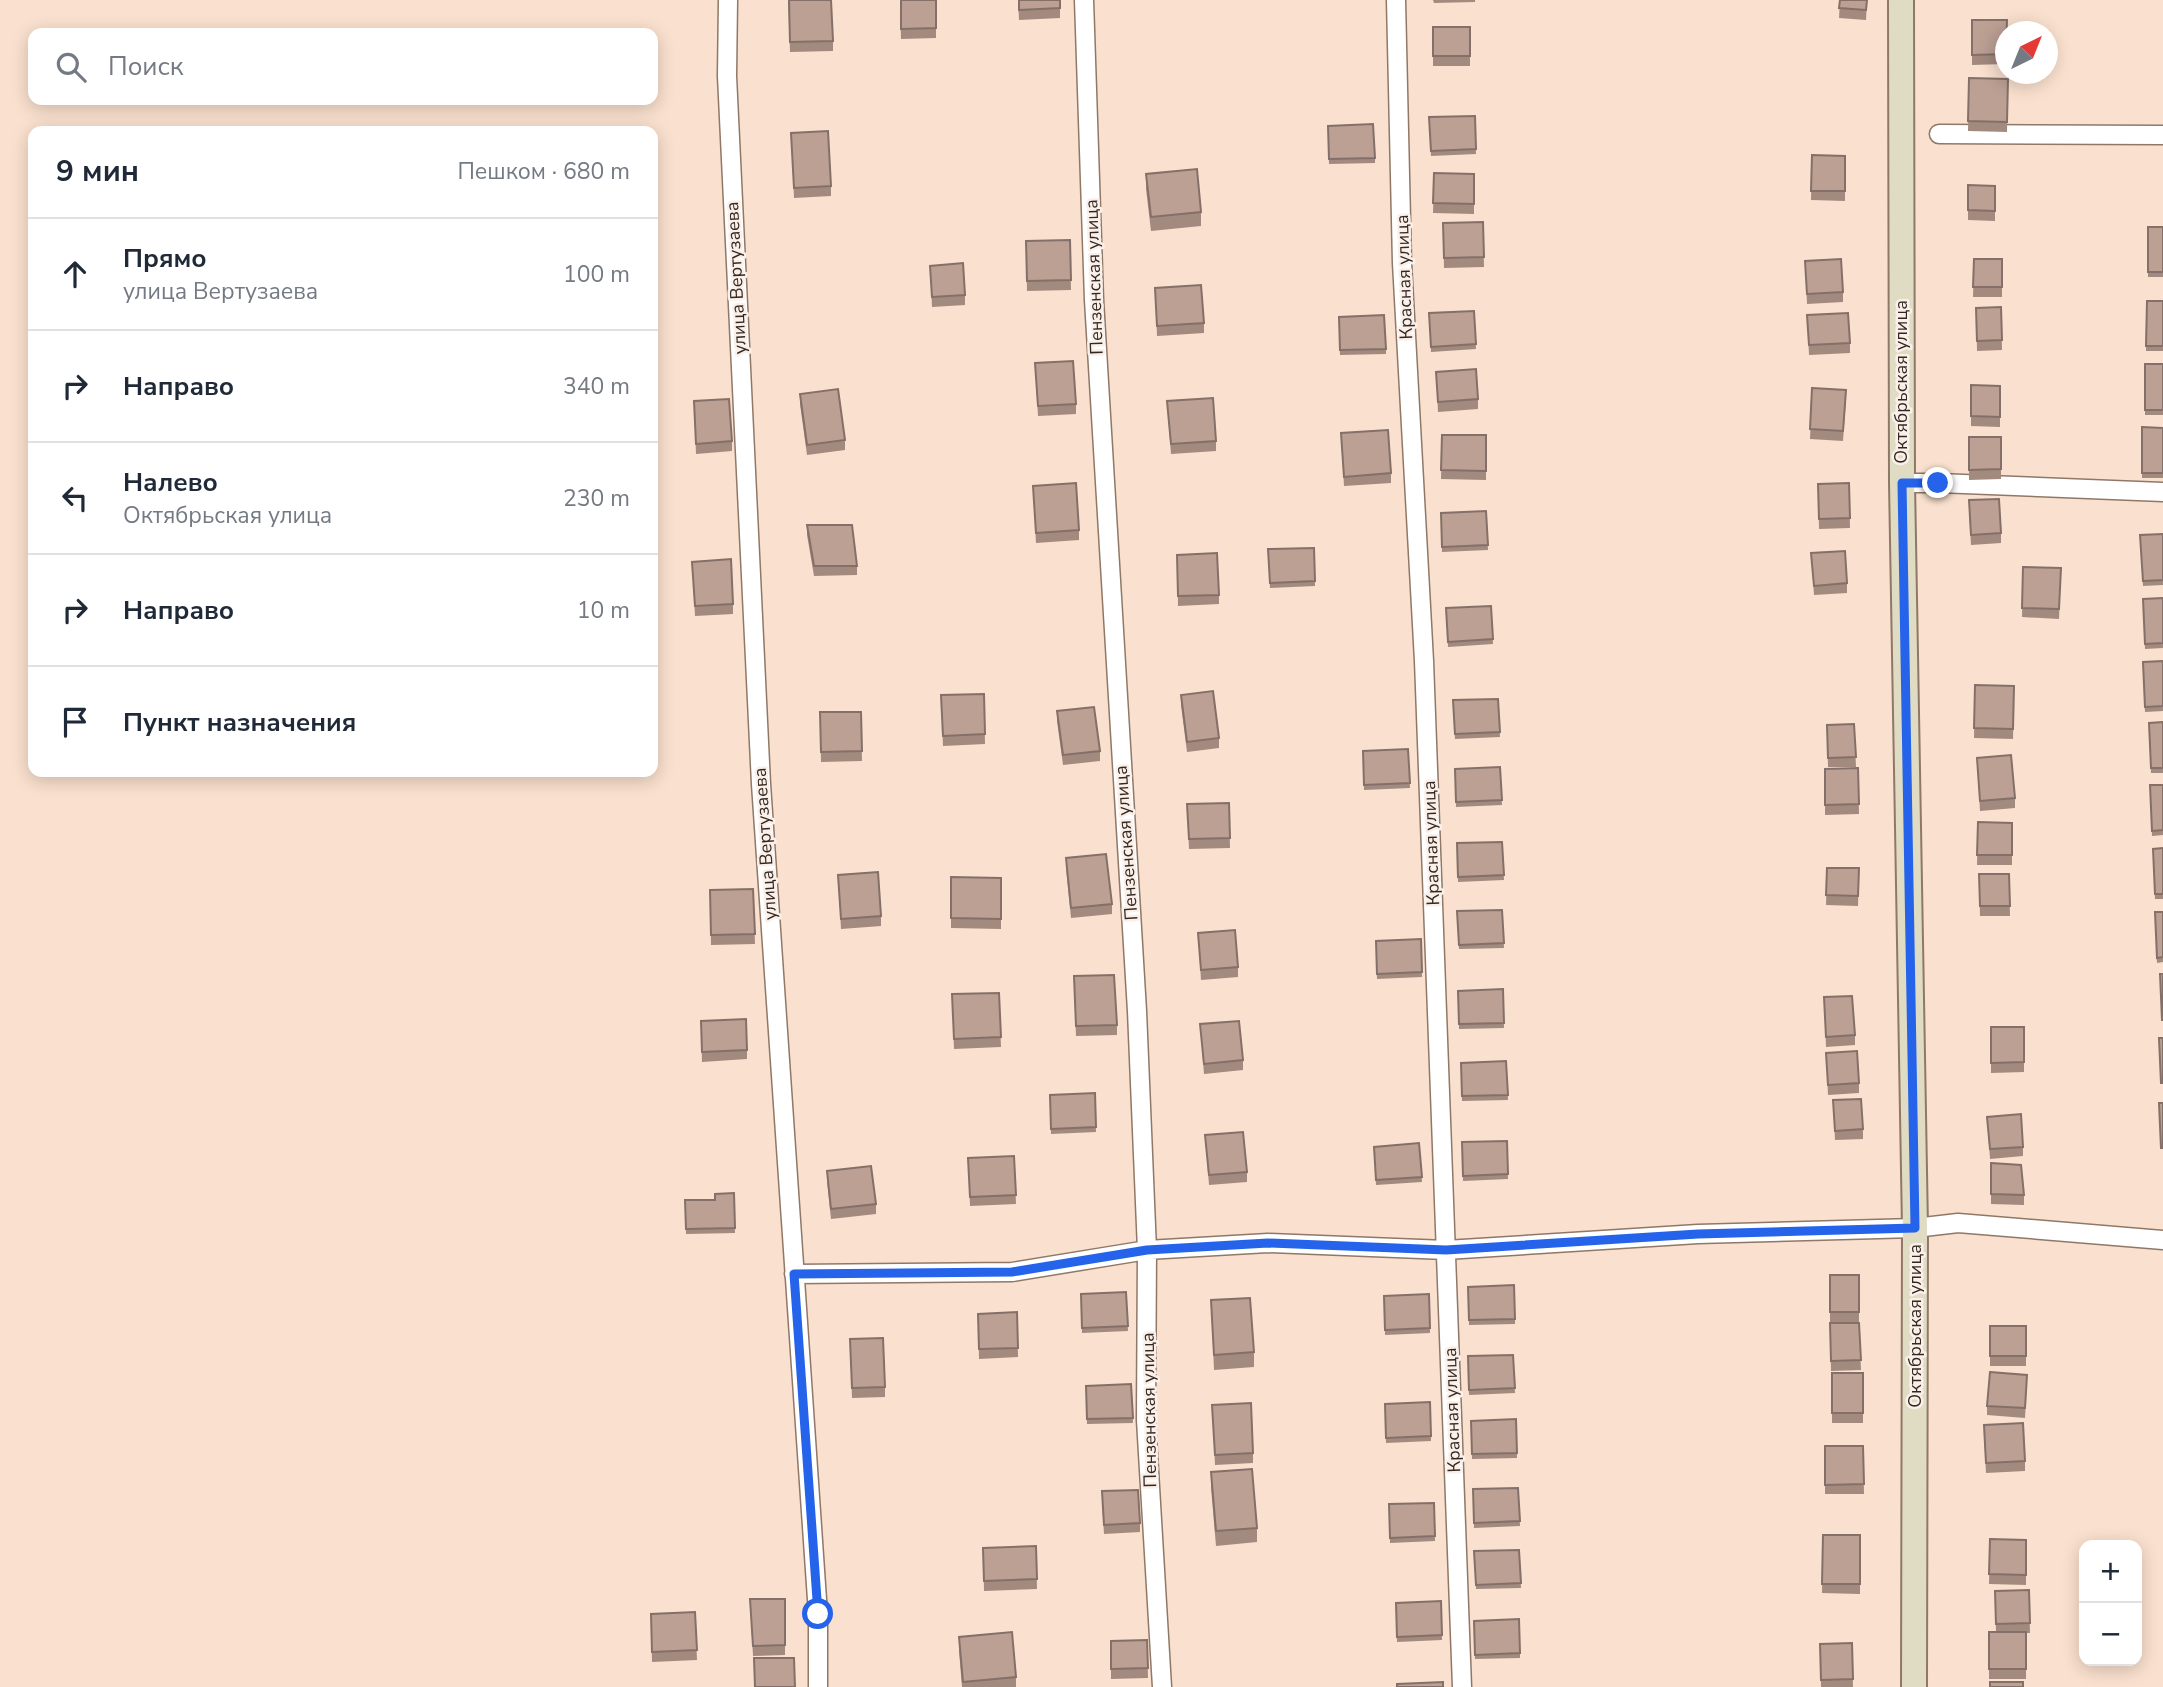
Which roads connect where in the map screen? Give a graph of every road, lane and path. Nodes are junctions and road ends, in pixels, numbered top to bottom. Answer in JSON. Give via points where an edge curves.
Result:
{"nodes":[{"id":1,"x":728,"y":0,"type":"edge"},
{"id":2,"x":1084,"y":0,"type":"edge"},
{"id":3,"x":1396,"y":0,"type":"edge"},
{"id":4,"x":1901,"y":0,"type":"edge"},
{"id":5,"x":1939,"y":134,"type":"dead end"},
{"id":6,"x":2163,"y":135,"type":"edge"},
{"id":7,"x":1902,"y":483,"type":"junction"},
{"id":8,"x":2163,"y":492,"type":"edge"},
{"id":9,"x":1915,"y":1228,"type":"junction"},
{"id":10,"x":2163,"y":1240,"type":"edge"},
{"id":11,"x":1147,"y":1250,"type":"junction"},
{"id":12,"x":1446,"y":1250,"type":"junction"},
{"id":13,"x":794,"y":1274,"type":"junction"},
{"id":14,"x":818,"y":1687,"type":"edge"},
{"id":15,"x":1162,"y":1687,"type":"edge"},
{"id":16,"x":1462,"y":1687,"type":"edge"},
{"id":17,"x":1914,"y":1687,"type":"edge"}],
"edges":[{"from":1,"to":13,"type":"street","name":"улица Вертузаева","via":[[727,76],[761,784]]},
{"from":2,"to":11,"type":"street","name":"Пензенская улица","via":[[1094,314],[1137,1011]]},
{"from":3,"to":12,"type":"street","name":"Красная улица","via":[[1402,263],[1424,661]]},
{"from":4,"to":7,"type":"main road","name":"Октябрьская улица"},
{"from":5,"to":6,"type":"street"},
{"from":7,"to":8,"type":"street"},
{"from":7,"to":9,"type":"main road","name":"Октябрьская улица"},
{"from":9,"to":10,"type":"street","via":[[1958,1223]]},
{"from":9,"to":12,"type":"street","via":[[1698,1234]]},
{"from":9,"to":17,"type":"main road","name":"Октябрьская улица"},
{"from":11,"to":12,"type":"street","via":[[1268,1243]]},
{"from":11,"to":13,"type":"street","via":[[1012,1272]]},
{"from":11,"to":15,"type":"street","name":"Пензенская улица","via":[[1146,1420]]},
{"from":12,"to":16,"type":"street","name":"Красная улица"},
{"from":13,"to":14,"type":"street","name":"улица Вертузаева","via":[[818,1614]]}]}
